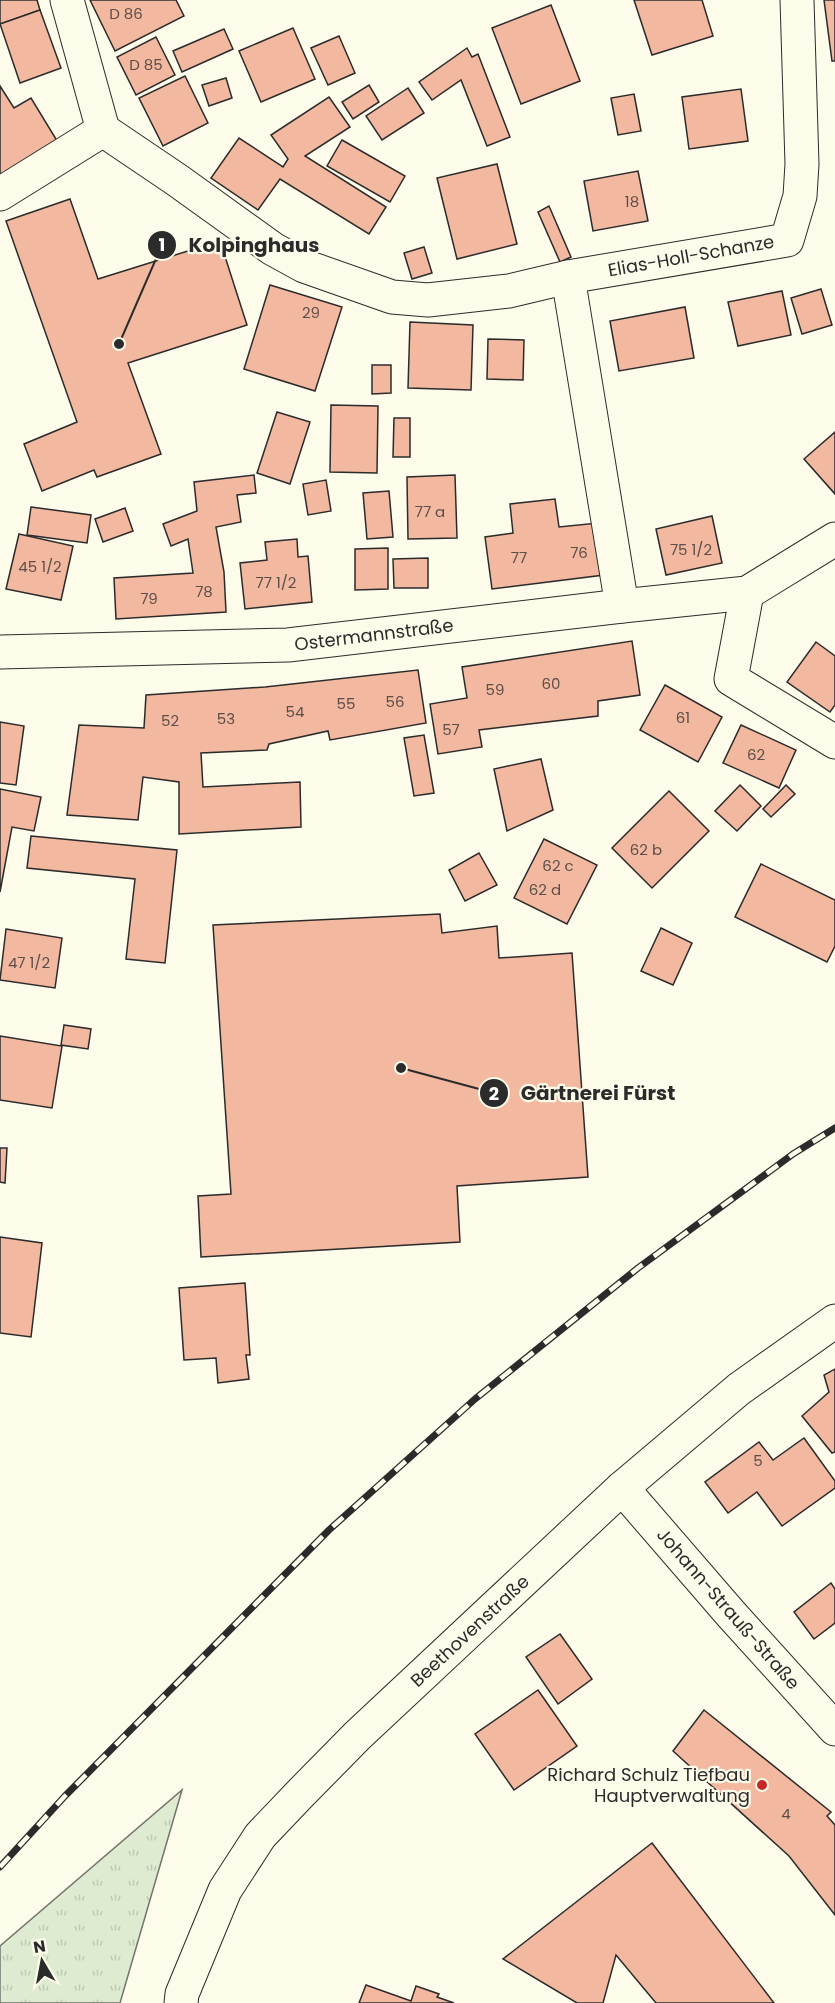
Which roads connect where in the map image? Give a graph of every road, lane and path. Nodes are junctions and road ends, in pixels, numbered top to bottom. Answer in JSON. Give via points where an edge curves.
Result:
{"nodes":[{"id":1,"x":67,"y":0,"type":"edge"},
{"id":2,"x":797,"y":0,"type":"edge"},
{"id":3,"x":103,"y":130,"type":"junction"},
{"id":4,"x":0,"y":194,"type":"edge"},
{"id":5,"x":568,"y":277,"type":"junction"},
{"id":6,"x":835,"y":539,"type":"edge"},
{"id":7,"x":747,"y":593,"type":"junction"},
{"id":8,"x":622,"y":606,"type":"junction"},
{"id":9,"x":0,"y":652,"type":"edge"},
{"id":10,"x":835,"y":742,"type":"edge"},
{"id":11,"x":835,"y":1321,"type":"edge"},
{"id":12,"x":622,"y":1488,"type":"junction"},
{"id":13,"x":835,"y":1729,"type":"edge"},
{"id":14,"x":180,"y":2003,"type":"edge"}],
"edges":[{"from":1,"to":3,"type":"street"},
{"from":2,"to":5,"type":"street","name":"Elias-Holl-Schanze","via":[[802,164],[800,196],[787,240]]},
{"from":3,"to":4,"type":"street"},
{"from":3,"to":5,"type":"street","name":"Elias-Holl-Schanze","via":[[273,249],[304,266],[392,297],[428,300],[509,291]]},
{"from":5,"to":8,"type":"street"},
{"from":6,"to":7,"type":"street","name":"Ostermannstraße"},
{"from":7,"to":8,"type":"street","name":"Ostermannstraße"},
{"from":7,"to":10,"type":"street","via":[[731,679]]},
{"from":8,"to":9,"type":"street","name":"Ostermannstraße","via":[[288,645]]},
{"from":11,"to":12,"type":"street","name":"Beethovenstraße","via":[[739,1389]]},
{"from":12,"to":13,"type":"street","name":"Johann-Strauß-Straße"},
{"from":12,"to":14,"type":"street","name":"Beethovenstraße","via":[[357,1736],[260,1836],[225,1890]]}]}
